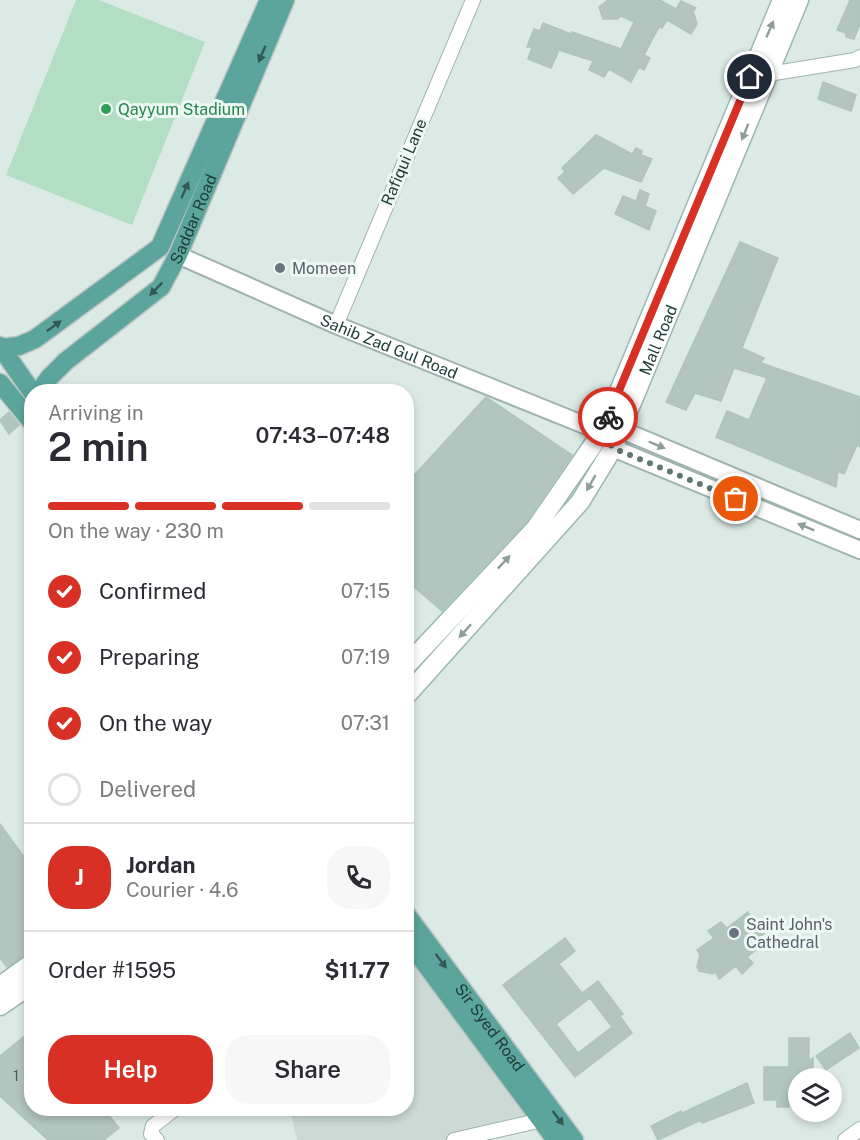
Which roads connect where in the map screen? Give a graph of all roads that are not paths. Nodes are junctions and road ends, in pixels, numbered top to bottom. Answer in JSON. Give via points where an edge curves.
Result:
{"nodes":[{"id":1,"x":269,"y":0,"type":"edge"},
{"id":2,"x":285,"y":0,"type":"edge"},
{"id":3,"x":473,"y":0,"type":"edge"},
{"id":4,"x":782,"y":0,"type":"edge"},
{"id":5,"x":799,"y":0,"type":"edge"},
{"id":6,"x":860,"y":57,"type":"edge"},
{"id":7,"x":769,"y":74,"type":"junction"},
{"id":8,"x":750,"y":77,"type":"junction"},
{"id":9,"x":177,"y":255,"type":"junction"},
{"id":10,"x":336,"y":325,"type":"junction"},
{"id":11,"x":1,"y":347,"type":"edge"},
{"id":12,"x":0,"y":383,"type":"edge"},
{"id":13,"x":26,"y":384,"type":"edge"},
{"id":14,"x":45,"y":384,"type":"edge"},
{"id":15,"x":7,"y":404,"type":"edge"},
{"id":16,"x":24,"y":416,"type":"edge"},
{"id":17,"x":622,"y":430,"type":"junction"},
{"id":18,"x":602,"y":432,"type":"junction"},
{"id":19,"x":613,"y":448,"type":"junction"},
{"id":20,"x":860,"y":530,"type":"edge"},
{"id":21,"x":860,"y":550,"type":"edge"},
{"id":22,"x":414,"y":658,"type":"edge"},
{"id":23,"x":414,"y":687,"type":"edge"},
{"id":24,"x":414,"y":925,"type":"edge"},
{"id":25,"x":414,"y":948,"type":"edge"},
{"id":26,"x":24,"y":967,"type":"edge"},
{"id":27,"x":3,"y":978,"type":"edge"},
{"id":28,"x":24,"y":990,"type":"edge"},
{"id":29,"x":0,"y":1006,"type":"edge"},
{"id":30,"x":166,"y":1116,"type":"edge"},
{"id":31,"x":542,"y":1120,"type":"junction"},
{"id":32,"x":860,"y":1129,"type":"edge"},
{"id":33,"x":157,"y":1140,"type":"edge"},
{"id":34,"x":454,"y":1140,"type":"edge"},
{"id":35,"x":556,"y":1140,"type":"edge"},
{"id":36,"x":574,"y":1140,"type":"edge"},
{"id":37,"x":845,"y":1140,"type":"edge"}],
"edges":[{"from":11,"to":1,"type":"main road","name":"Saddar Road","one_way":true,"via":[[19,346],[35,339],[160,247]]},
{"from":2,"to":9,"type":"main road","name":"Saddar Road","one_way":true},
{"from":3,"to":10,"type":"street","name":"Rafiqui Lane"},
{"from":8,"to":4,"type":"main road","name":"Mall Road","one_way":true},
{"from":5,"to":7,"type":"main road","name":"Mall Road"},
{"from":6,"to":7,"type":"street"},
{"from":7,"to":8,"type":"street"},
{"from":7,"to":17,"type":"main road","name":"Mall Road","one_way":true},
{"from":8,"to":18,"type":"main road","name":"Mall Road"},
{"from":9,"to":10,"type":"street","name":"Sahib Zad Gul Road"},
{"from":9,"to":14,"type":"main road","name":"Saddar Road","one_way":true,"via":[[160,287],[66,361]]},
{"from":10,"to":18,"type":"street","name":"Sahib Zad Gul Road"},
{"from":11,"to":13,"type":"main road"},
{"from":12,"to":15,"type":"main road"},
{"from":15,"to":16,"type":"main road"},
{"from":17,"to":18,"type":"street","name":"Sahib Zad Gul Road"},
{"from":17,"to":19,"type":"main road","name":"Mall Road"},
{"from":17,"to":20,"type":"street","name":"Sahib Zad Gul Road","one_way":true},
{"from":18,"to":19,"type":"street"},
{"from":22,"to":18,"type":"main road","name":"Mall Road","one_way":true,"via":[[535,529]]},
{"from":21,"to":19,"type":"street","one_way":true},
{"from":19,"to":23,"type":"main road","name":"Mall Road","one_way":true,"via":[[580,502]]},
{"from":24,"to":36,"type":"main road","name":"Sir Syed Road","one_way":true},
{"from":25,"to":31,"type":"main road","name":"Sir Syed Road"},
{"from":26,"to":27,"type":"main road"},
{"from":28,"to":29,"type":"main road"},
{"from":30,"to":33,"type":"street","via":[[153,1126],[151,1134]]},
{"from":31,"to":34,"type":"street"},
{"from":31,"to":35,"type":"main road","name":"Sir Syed Road"},
{"from":32,"to":37,"type":"street"}]}
